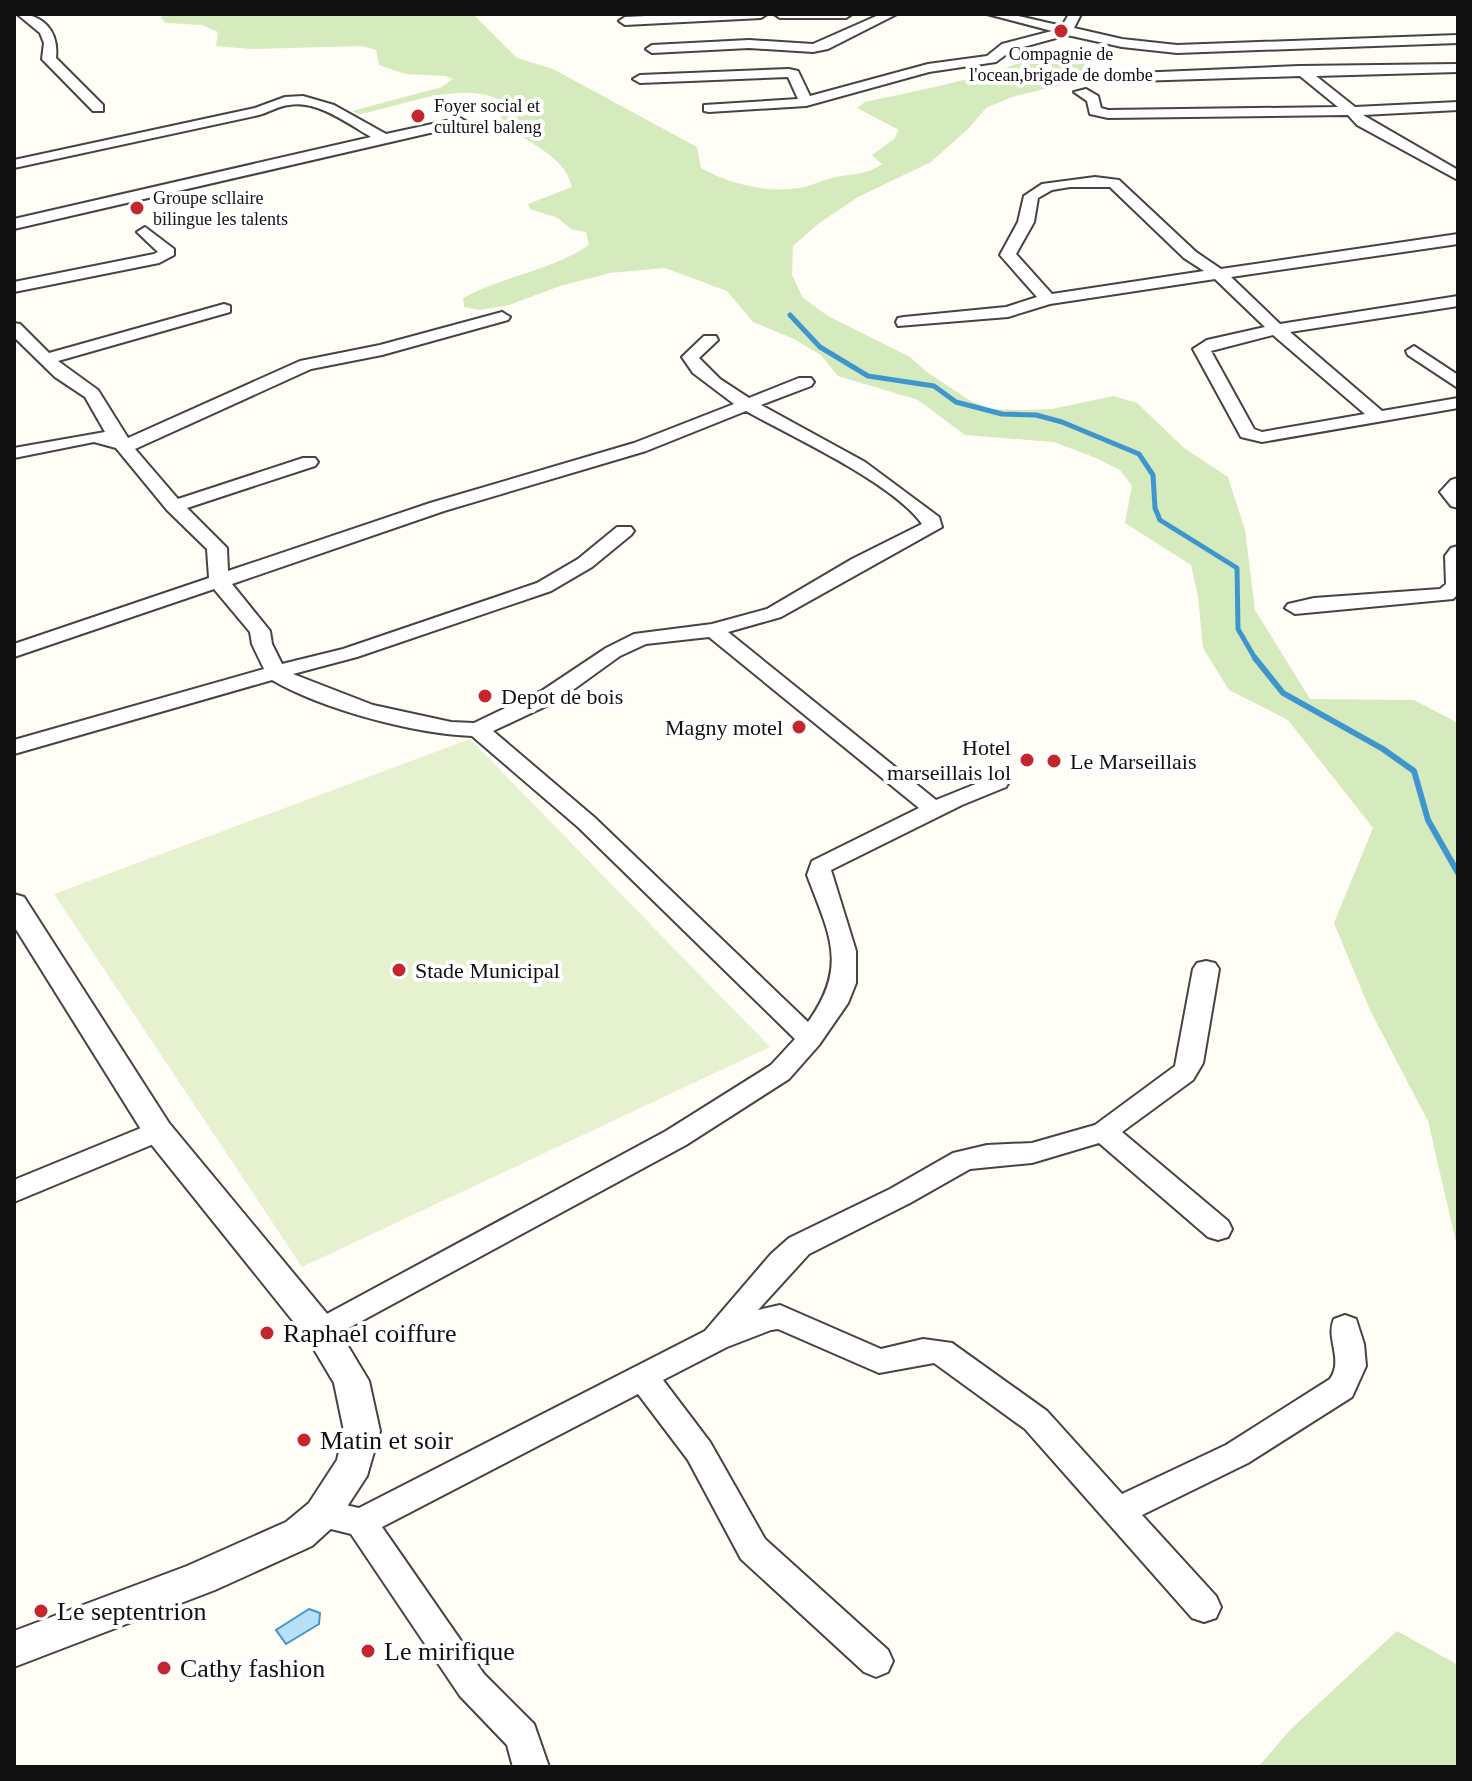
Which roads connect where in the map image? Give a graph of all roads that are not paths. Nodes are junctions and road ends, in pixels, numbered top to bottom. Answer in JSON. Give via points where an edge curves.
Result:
{"nodes":[{"id":1,"x":23,"y":14,"type":"edge"},
{"id":2,"x":761,"y":14,"type":"edge"},
{"id":3,"x":780,"y":14,"type":"edge"},
{"id":4,"x":846,"y":14,"type":"edge"},
{"id":5,"x":891,"y":14,"type":"edge"},
{"id":6,"x":993,"y":14,"type":"edge"},
{"id":7,"x":1075,"y":14,"type":"edge"},
{"id":8,"x":715,"y":15,"type":"edge"},
{"id":9,"x":625,"y":21,"type":"dead end"},
{"id":10,"x":1066,"y":31,"type":"junction"},
{"id":11,"x":1458,"y":39,"type":"edge"},
{"id":12,"x":1259,"y":45,"type":"junction"},
{"id":13,"x":652,"y":49,"type":"dead end"},
{"id":14,"x":1458,"y":68,"type":"edge"},
{"id":15,"x":1305,"y":73,"type":"junction"},
{"id":16,"x":1136,"y":77,"type":"dead end"},
{"id":17,"x":640,"y":79,"type":"dead end"},
{"id":18,"x":1081,"y":92,"type":"dead end"},
{"id":19,"x":806,"y":102,"type":"junction"},
{"id":20,"x":1458,"y":106,"type":"edge"},
{"id":21,"x":98,"y":108,"type":"dead end"},
{"id":22,"x":709,"y":108,"type":"dead end"},
{"id":23,"x":1355,"y":111,"type":"junction"},
{"id":24,"x":460,"y":122,"type":"dead end"},
{"id":25,"x":382,"y":137,"type":"junction"},
{"id":26,"x":14,"y":164,"type":"edge"},
{"id":27,"x":1458,"y":176,"type":"edge"},
{"id":28,"x":14,"y":224,"type":"edge"},
{"id":29,"x":145,"y":232,"type":"dead end"},
{"id":30,"x":1458,"y":239,"type":"edge"},
{"id":31,"x":1220,"y":275,"type":"junction"},
{"id":32,"x":14,"y":287,"type":"edge"},
{"id":33,"x":1048,"y":299,"type":"junction"},
{"id":34,"x":1458,"y":301,"type":"edge"},
{"id":35,"x":224,"y":309,"type":"dead end"},
{"id":36,"x":502,"y":317,"type":"dead end"},
{"id":37,"x":904,"y":322,"type":"dead end"},
{"id":38,"x":14,"y":328,"type":"edge"},
{"id":39,"x":1277,"y":330,"type":"junction"},
{"id":40,"x":710,"y":340,"type":"dead end"},
{"id":41,"x":1414,"y":351,"type":"dead end"},
{"id":42,"x":49,"y":358,"type":"junction"},
{"id":43,"x":805,"y":382,"type":"dead end"},
{"id":44,"x":1458,"y":383,"type":"edge"},
{"id":45,"x":1458,"y":403,"type":"edge"},
{"id":46,"x":748,"y":405,"type":"junction"},
{"id":47,"x":1379,"y":417,"type":"junction"},
{"id":48,"x":126,"y":446,"type":"junction"},
{"id":49,"x":14,"y":453,"type":"edge"},
{"id":50,"x":309,"y":462,"type":"dead end"},
{"id":51,"x":1458,"y":484,"type":"edge"},
{"id":52,"x":1458,"y":502,"type":"edge"},
{"id":53,"x":174,"y":506,"type":"junction"},
{"id":54,"x":624,"y":531,"type":"dead end"},
{"id":55,"x":1458,"y":552,"type":"edge"},
{"id":56,"x":219,"y":583,"type":"junction"},
{"id":57,"x":1295,"y":608,"type":"dead end"},
{"id":58,"x":713,"y":630,"type":"junction"},
{"id":59,"x":14,"y":651,"type":"edge"},
{"id":60,"x":276,"y":673,"type":"junction"},
{"id":61,"x":477,"y":730,"type":"junction"},
{"id":62,"x":14,"y":747,"type":"edge"},
{"id":63,"x":998,"y":782,"type":"dead end"},
{"id":64,"x":935,"y":810,"type":"junction"},
{"id":65,"x":14,"y":903,"type":"edge"},
{"id":66,"x":1206,"y":969,"type":"dead end"},
{"id":67,"x":810,"y":1039,"type":"junction"},
{"id":68,"x":158,"y":1131,"type":"junction"},
{"id":69,"x":1104,"y":1132,"type":"junction"},
{"id":70,"x":14,"y":1192,"type":"edge"},
{"id":71,"x":1218,"y":1229,"type":"dead end"},
{"id":72,"x":1345,"y":1327,"type":"dead end"},
{"id":73,"x":321,"y":1331,"type":"junction"},
{"id":74,"x":716,"y":1339,"type":"junction"},
{"id":75,"x":643,"y":1377,"type":"junction"},
{"id":76,"x":1116,"y":1512,"type":"junction"},
{"id":77,"x":322,"y":1514,"type":"junction"},
{"id":78,"x":361,"y":1522,"type":"junction"},
{"id":79,"x":1204,"y":1607,"type":"dead end"},
{"id":80,"x":14,"y":1649,"type":"edge"},
{"id":81,"x":876,"y":1661,"type":"dead end"},
{"id":82,"x":531,"y":1767,"type":"edge"}],
"edges":[{"from":1,"to":21,"type":"street","via":[[49,33],[49,59]]},
{"from":2,"to":8,"type":"street"},
{"from":3,"to":4,"type":"street"},
{"from":5,"to":13,"type":"street","via":[[813,48],[749,44]]},
{"from":6,"to":10,"type":"street"},
{"from":7,"to":10,"type":"street"},
{"from":8,"to":9,"type":"street"},
{"from":10,"to":12,"type":"street","via":[[1177,49]]},
{"from":10,"to":19,"type":"street","via":[[1007,47],[991,59],[928,68]]},
{"from":11,"to":12,"type":"street"},
{"from":12,"to":15,"type":"street"},
{"from":14,"to":15,"type":"street"},
{"from":15,"to":16,"type":"street"},
{"from":15,"to":23,"type":"street"},
{"from":17,"to":19,"type":"street","via":[[789,73]]},
{"from":18,"to":23,"type":"street","via":[[1093,99],[1095,111],[1108,114]]},
{"from":19,"to":22,"type":"street"},
{"from":20,"to":23,"type":"street"},
{"from":23,"to":27,"type":"street","via":[[1362,122]]},
{"from":24,"to":25,"type":"street"},
{"from":25,"to":26,"type":"street","via":[[319,103],[294,100]]},
{"from":25,"to":28,"type":"street","via":[[171,191]]},
{"from":29,"to":32,"type":"street","via":[[168,252]]},
{"from":30,"to":31,"type":"street"},
{"from":31,"to":33,"type":"street"},
{"from":31,"to":33,"type":"street","via":[[1190,255],[1118,186],[1074,183],[1034,191],[1026,222],[1008,255]]},
{"from":31,"to":39,"type":"street"},
{"from":33,"to":37,"type":"street","via":[[1008,312]]},
{"from":34,"to":39,"type":"street"},
{"from":35,"to":42,"type":"street"},
{"from":36,"to":48,"type":"street","via":[[306,365]]},
{"from":38,"to":42,"type":"street"},
{"from":39,"to":47,"type":"street"},
{"from":39,"to":47,"type":"street","via":[[1201,346],[1247,433],[1262,437]]},
{"from":40,"to":46,"type":"street","via":[[692,353],[691,361]]},
{"from":41,"to":44,"type":"street"},
{"from":42,"to":48,"type":"street","via":[[72,385],[92,394]]},
{"from":43,"to":46,"type":"street"},
{"from":45,"to":47,"type":"street"},
{"from":46,"to":56,"type":"street","via":[[625,452],[437,507]]},
{"from":46,"to":58,"type":"street","via":[[899,491],[932,521],[932,527],[774,613]]},
{"from":48,"to":49,"type":"street","via":[[94,437]]},
{"from":48,"to":53,"type":"street"},
{"from":50,"to":53,"type":"street"},
{"from":51,"to":52,"type":"street","via":[[1449,492]]},
{"from":53,"to":56,"type":"street","via":[[217,548]]},
{"from":54,"to":60,"type":"street","via":[[544,587]]},
{"from":55,"to":57,"type":"street","via":[[1456,585],[1446,595]]},
{"from":56,"to":59,"type":"street"},
{"from":56,"to":60,"type":"street","via":[[260,631]]},
{"from":58,"to":61,"type":"street","via":[[641,638],[551,695]]},
{"from":58,"to":64,"type":"street"},
{"from":60,"to":61,"type":"street","via":[[367,710]]},
{"from":60,"to":62,"type":"street"},
{"from":61,"to":67,"type":"street","via":[[586,822]]},
{"from":63,"to":64,"type":"street"},
{"from":64,"to":67,"type":"street","via":[[820,866],[844,947],[843,975],[840,994]]},
{"from":65,"to":68,"type":"street"},
{"from":66,"to":69,"type":"street","via":[[1184,1073]]},
{"from":67,"to":73,"type":"street","via":[[780,1072],[676,1138]]},
{"from":68,"to":70,"type":"street"},
{"from":68,"to":73,"type":"street"},
{"from":69,"to":71,"type":"street"},
{"from":69,"to":74,"type":"street","via":[[1032,1153],[963,1160],[824,1232],[781,1262]]},
{"from":72,"to":76,"type":"street","via":[[1354,1365],[1341,1388],[1237,1454]]},
{"from":73,"to":77,"type":"street","via":[[351,1381],[362,1431],[354,1465]]},
{"from":74,"to":75,"type":"street"},
{"from":74,"to":76,"type":"street","via":[[780,1317],[879,1361],[922,1348],[941,1352],[1036,1420]]},
{"from":75,"to":78,"type":"street"},
{"from":75,"to":81,"type":"street","via":[[699,1451],[753,1549]]},
{"from":76,"to":79,"type":"street"},
{"from":77,"to":78,"type":"street"},
{"from":77,"to":80,"type":"street","via":[[299,1534],[201,1578]]},
{"from":78,"to":82,"type":"street","via":[[472,1685],[522,1736]]}]}
